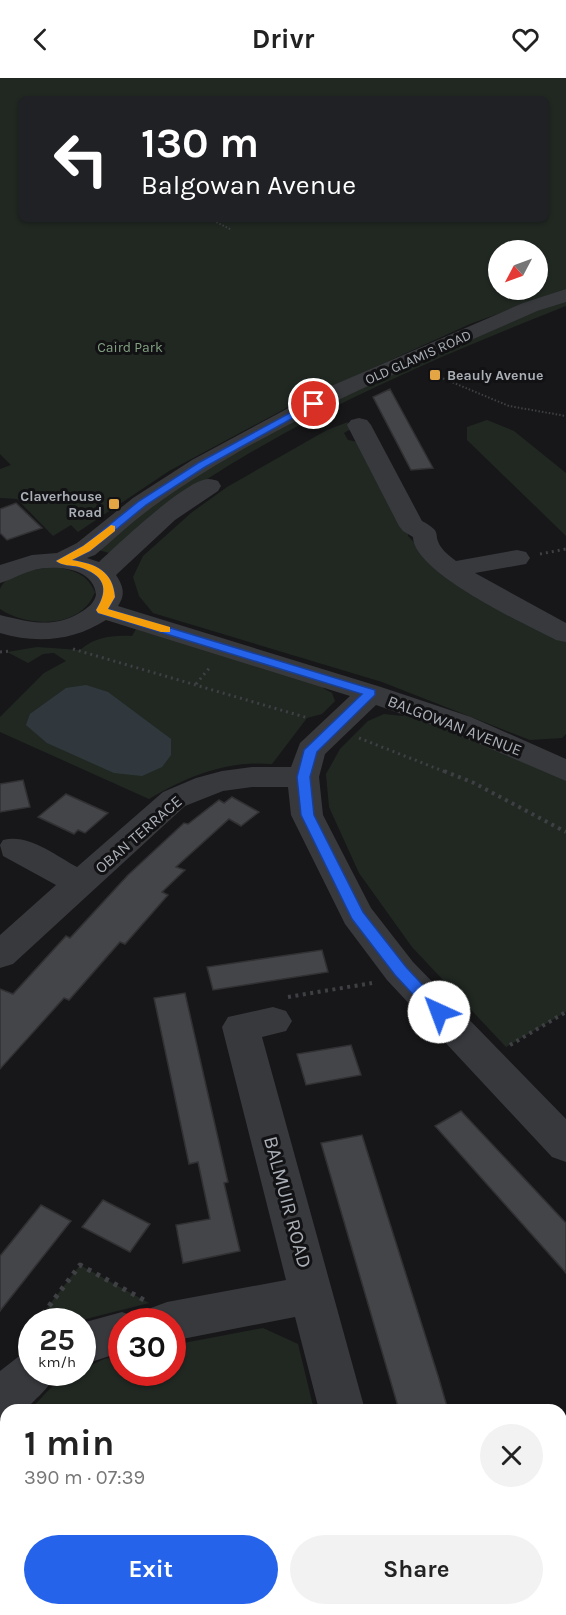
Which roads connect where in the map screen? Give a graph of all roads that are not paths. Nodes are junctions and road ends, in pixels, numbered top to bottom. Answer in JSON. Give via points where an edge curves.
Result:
{"nodes":[{"id":1,"x":566,"y":295,"type":"edge"},
{"id":2,"x":566,"y":311,"type":"edge"},
{"id":3,"x":357,"y":432,"type":"dead end"},
{"id":4,"x":517,"y":558,"type":"dead end"},
{"id":5,"x":61,"y":561,"type":"junction"},
{"id":6,"x":454,"y":569,"type":"junction"},
{"id":7,"x":101,"y":574,"type":"junction"},
{"id":8,"x":0,"y":575,"type":"edge"},
{"id":9,"x":102,"y":610,"type":"junction"},
{"id":10,"x":0,"y":624,"type":"edge"},
{"id":11,"x":566,"y":634,"type":"edge"},
{"id":12,"x":371,"y":693,"type":"junction"},
{"id":13,"x":563,"y":766,"type":"edge"},
{"id":14,"x":303,"y":777,"type":"junction"},
{"id":15,"x":15,"y":848,"type":"dead end"},
{"id":16,"x":80,"y":883,"type":"junction"},
{"id":17,"x":0,"y":955,"type":"edge"},
{"id":18,"x":273,"y":1021,"type":"road end"},
{"id":19,"x":566,"y":1145,"type":"edge"},
{"id":20,"x":313,"y":1294,"type":"junction"},
{"id":21,"x":186,"y":1313,"type":"edge"},
{"id":22,"x":18,"y":1384,"type":"edge"},
{"id":23,"x":2,"y":1404,"type":"edge"},
{"id":24,"x":340,"y":1404,"type":"edge"}],
"edges":[{"from":1,"to":5,"type":"street","name":"OLD GLAMIS ROAD","via":[[330,395],[201,465],[142,503],[86,549]]},
{"from":2,"to":7,"type":"street","name":"OLD GLAMIS ROAD","via":[[342,410],[226,475],[166,515]]},
{"from":3,"to":6,"type":"street","via":[[412,526],[425,533],[427,547]]},
{"from":4,"to":6,"type":"street"},
{"from":5,"to":7,"type":"street","name":"OLD GLAMIS ROAD"},
{"from":5,"to":8,"type":"street","name":"OLD GLAMIS ROAD","via":[[26,564]]},
{"from":6,"to":11,"type":"street","via":[[480,588]]},
{"from":7,"to":9,"type":"street","via":[[109,584],[110,597]]},
{"from":9,"to":10,"type":"street","via":[[78,624],[45,632]]},
{"from":9,"to":12,"type":"street","name":"BALGOWAN AVENUE"},
{"from":12,"to":13,"type":"street","name":"BALGOWAN AVENUE"},
{"from":12,"to":14,"type":"street","via":[[311,750]]},
{"from":14,"to":16,"type":"street","name":"OBAN TERRACE","via":[[248,776],[197,787],[174,799]]},
{"from":14,"to":19,"type":"street","via":[[307,815],[357,915],[400,971]]},
{"from":15,"to":16,"type":"street","name":"OBAN TERRACE"},
{"from":16,"to":17,"type":"street","name":"OBAN TERRACE"},
{"from":18,"to":20,"type":"street","name":"BALMUIR ROAD","via":[[241,1027]]},
{"from":20,"to":21,"type":"street"},
{"from":20,"to":24,"type":"street","name":"BALMUIR ROAD"},
{"from":22,"to":23,"type":"street"}]}
